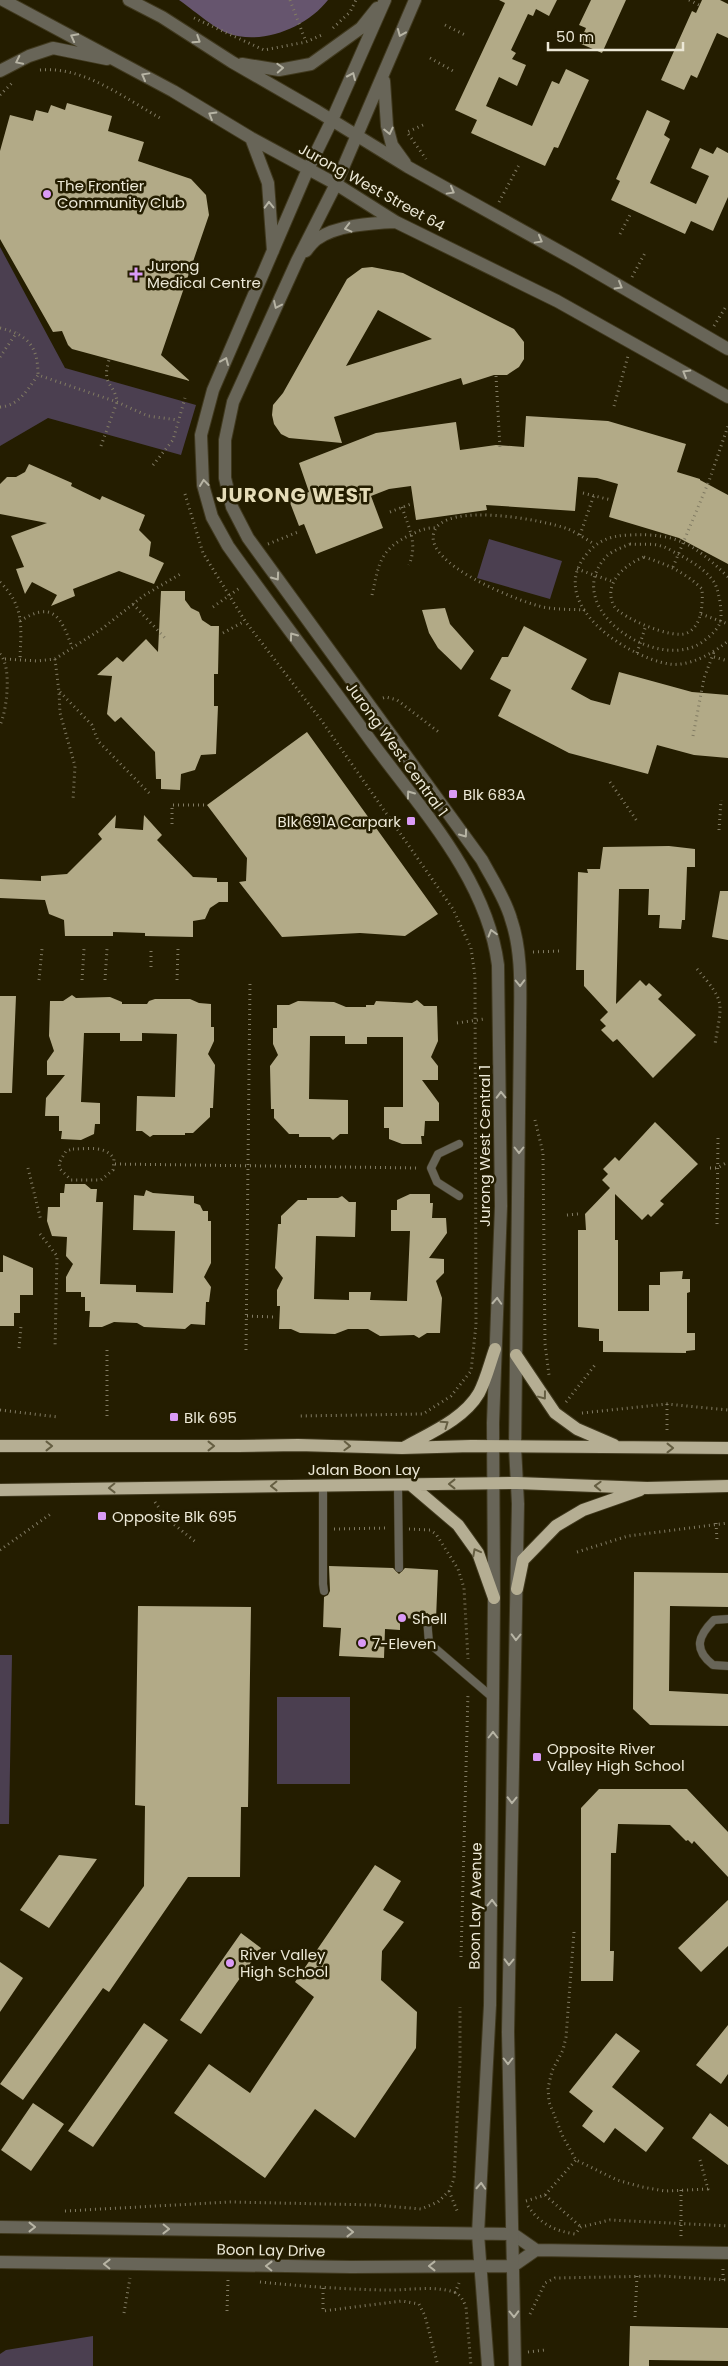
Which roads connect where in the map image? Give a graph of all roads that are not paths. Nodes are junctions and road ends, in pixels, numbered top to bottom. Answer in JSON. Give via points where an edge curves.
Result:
{"nodes":[{"id":1,"x":2,"y":0,"type":"edge"},
{"id":2,"x":129,"y":0,"type":"edge"},
{"id":3,"x":384,"y":0,"type":"edge"},
{"id":4,"x":415,"y":0,"type":"edge"},
{"id":5,"x":0,"y":6,"type":"edge"},
{"id":6,"x":117,"y":60,"type":"junction"},
{"id":7,"x":232,"y":62,"type":"junction"},
{"id":8,"x":387,"y":66,"type":"junction"},
{"id":9,"x":0,"y":71,"type":"edge"},
{"id":10,"x":332,"y":120,"type":"junction"},
{"id":11,"x":358,"y":136,"type":"junction"},
{"id":12,"x":251,"y":138,"type":"junction"},
{"id":13,"x":408,"y":168,"type":"junction"},
{"id":14,"x":308,"y":169,"type":"junction"},
{"id":15,"x":336,"y":184,"type":"junction"},
{"id":16,"x":396,"y":222,"type":"junction"},
{"id":17,"x":273,"y":254,"type":"junction"},
{"id":18,"x":297,"y":261,"type":"junction"},
{"id":19,"x":728,"y":349,"type":"edge"},
{"id":20,"x":728,"y":397,"type":"edge"},
{"id":21,"x":460,"y":1144,"type":"dead end"},
{"id":22,"x":458,"y":1196,"type":"dead end"},
{"id":23,"x":495,"y":1349,"type":"junction"},
{"id":24,"x":516,"y":1356,"type":"junction"},
{"id":25,"x":0,"y":1446,"type":"edge"},
{"id":26,"x":493,"y":1446,"type":"junction"},
{"id":27,"x":515,"y":1447,"type":"junction"},
{"id":28,"x":402,"y":1448,"type":"junction"},
{"id":29,"x":621,"y":1448,"type":"junction"},
{"id":30,"x":728,"y":1448,"type":"edge"},
{"id":31,"x":493,"y":1484,"type":"junction"},
{"id":32,"x":517,"y":1484,"type":"junction"},
{"id":33,"x":323,"y":1485,"type":"junction"},
{"id":34,"x":405,"y":1485,"type":"junction"},
{"id":35,"x":728,"y":1486,"type":"edge"},
{"id":36,"x":647,"y":1488,"type":"junction"},
{"id":37,"x":0,"y":1490,"type":"edge"},
{"id":38,"x":399,"y":1568,"type":"dead end"},
{"id":39,"x":516,"y":1589,"type":"junction"},
{"id":40,"x":324,"y":1591,"type":"dead end"},
{"id":41,"x":494,"y":1598,"type":"junction"},
{"id":42,"x":427,"y":1619,"type":"dead end"},
{"id":43,"x":728,"y":1619,"type":"edge"},
{"id":44,"x":728,"y":1666,"type":"edge"},
{"id":45,"x":492,"y":1697,"type":"junction"},
{"id":46,"x":0,"y":2227,"type":"edge"},
{"id":47,"x":478,"y":2234,"type":"junction"},
{"id":48,"x":513,"y":2234,"type":"junction"},
{"id":49,"x":536,"y":2250,"type":"junction"},
{"id":50,"x":728,"y":2253,"type":"edge"},
{"id":51,"x":0,"y":2262,"type":"edge"},
{"id":52,"x":513,"y":2266,"type":"junction"},
{"id":53,"x":480,"y":2267,"type":"junction"},
{"id":54,"x":488,"y":2366,"type":"edge"},
{"id":55,"x":515,"y":2366,"type":"edge"}],
"edges":[{"from":1,"to":5,"type":"street"},
{"from":6,"to":1,"type":"street","name":"Jurong West Street 64","one_way":true},
{"from":2,"to":7,"type":"street","one_way":true},
{"from":7,"to":3,"type":"street","one_way":true,"via":[[278,70],[312,64],[361,28]]},
{"from":10,"to":3,"type":"street","name":"Jurong West Central 1","one_way":true},
{"from":4,"to":8,"type":"street","one_way":true},
{"from":6,"to":9,"type":"street","one_way":true,"via":[[53,48]]},
{"from":12,"to":6,"type":"street","name":"Jurong West Street 64","one_way":true},
{"from":7,"to":10,"type":"street"},
{"from":8,"to":11,"type":"street","name":"Jurong West Central 1"},
{"from":8,"to":13,"type":"street","one_way":true,"via":[[383,86],[387,126],[392,145]]},
{"from":10,"to":11,"type":"street"},
{"from":10,"to":14,"type":"street","name":"Jurong West Central 1"},
{"from":11,"to":13,"type":"street"},
{"from":11,"to":15,"type":"street","name":"Jurong West Central 1"},
{"from":12,"to":14,"type":"street","name":"Jurong West Street 64"},
{"from":17,"to":12,"type":"street","one_way":true,"via":[[268,183]]},
{"from":13,"to":19,"type":"street","one_way":true},
{"from":14,"to":15,"type":"street","name":"Jurong West Street 64"},
{"from":14,"to":17,"type":"street","name":"Jurong West Central 1"},
{"from":15,"to":16,"type":"street","name":"Jurong West Street 64"},
{"from":15,"to":18,"type":"street","name":"Jurong West Central 1"},
{"from":16,"to":18,"type":"street","one_way":true,"via":[[344,228],[317,239]]},
{"from":20,"to":16,"type":"street","name":"Jurong West Street 64","one_way":true,"via":[[558,301]]},
{"from":23,"to":17,"type":"street","name":"Jurong West Central 1","one_way":true,"via":[[501,1206],[499,1018],[496,945],[490,924],[457,858],[228,546],[212,517],[203,485],[201,435],[213,390]]},
{"from":18,"to":24,"type":"street","name":"Jurong West Central 1","one_way":true,"via":[[233,402],[225,440],[225,478],[232,507],[248,538],[482,860],[511,918],[520,994]]},
{"from":21,"to":22,"type":"lane","via":[[438,1154],[431,1168],[437,1182]]},
{"from":23,"to":26,"type":"street","name":"Jurong West Central 1"},
{"from":28,"to":23,"type":"main road","one_way":true,"via":[[463,1411],[479,1393]]},
{"from":24,"to":27,"type":"street","name":"Jurong West Central 1"},
{"from":24,"to":29,"type":"main road","one_way":true,"via":[[556,1413],[577,1429]]},
{"from":25,"to":28,"type":"main road","name":"Jalan Boon Lay","one_way":true},
{"from":26,"to":27,"type":"main road","name":"Jalan Boon Lay"},
{"from":26,"to":28,"type":"main road","name":"Jalan Boon Lay"},
{"from":26,"to":31,"type":"street","name":"Boon Lay Avenue"},
{"from":27,"to":29,"type":"main road","name":"Jalan Boon Lay"},
{"from":27,"to":32,"type":"street"},
{"from":29,"to":30,"type":"main road","name":"Jalan Boon Lay","one_way":true},
{"from":31,"to":32,"type":"main road","name":"Jalan Boon Lay"},
{"from":31,"to":34,"type":"main road","name":"Jalan Boon Lay","one_way":true},
{"from":31,"to":41,"type":"street","name":"Boon Lay Avenue"},
{"from":36,"to":32,"type":"main road","name":"Jalan Boon Lay","one_way":true},
{"from":32,"to":39,"type":"street"},
{"from":33,"to":34,"type":"main road","name":"Jalan Boon Lay"},
{"from":33,"to":37,"type":"main road","name":"Jalan Boon Lay","one_way":true},
{"from":33,"to":40,"type":"lane"},
{"from":34,"to":38,"type":"lane","via":[[399,1528]]},
{"from":41,"to":34,"type":"main road","one_way":true,"via":[[478,1552],[458,1525]]},
{"from":35,"to":36,"type":"main road","name":"Jalan Boon Lay"},
{"from":36,"to":39,"type":"main road","via":[[583,1510],[556,1526],[523,1560]]},
{"from":39,"to":48,"type":"street","one_way":true,"via":[[508,2032]]},
{"from":41,"to":45,"type":"street","name":"Boon Lay Avenue"},
{"from":42,"to":45,"type":"lane","via":[[429,1643]]},
{"from":43,"to":44,"type":"lane","via":[[714,1620],[700,1637],[700,1645],[701,1652],[712,1665]]},
{"from":47,"to":45,"type":"street","name":"Boon Lay Avenue","one_way":true,"via":[[490,2005]]},
{"from":46,"to":47,"type":"street","name":"Boon Lay Drive","one_way":true},
{"from":47,"to":48,"type":"street","name":"Boon Lay Drive"},
{"from":47,"to":53,"type":"street","name":"Boon Lay Avenue"},
{"from":48,"to":49,"type":"street"},
{"from":48,"to":52,"type":"street"},
{"from":49,"to":50,"type":"street"},
{"from":49,"to":52,"type":"street"},
{"from":53,"to":51,"type":"street","name":"Boon Lay Drive","one_way":true},
{"from":52,"to":53,"type":"street","name":"Boon Lay Drive"},
{"from":52,"to":55,"type":"street","one_way":true},
{"from":53,"to":54,"type":"street","name":"Boon Lay Avenue"}]}
